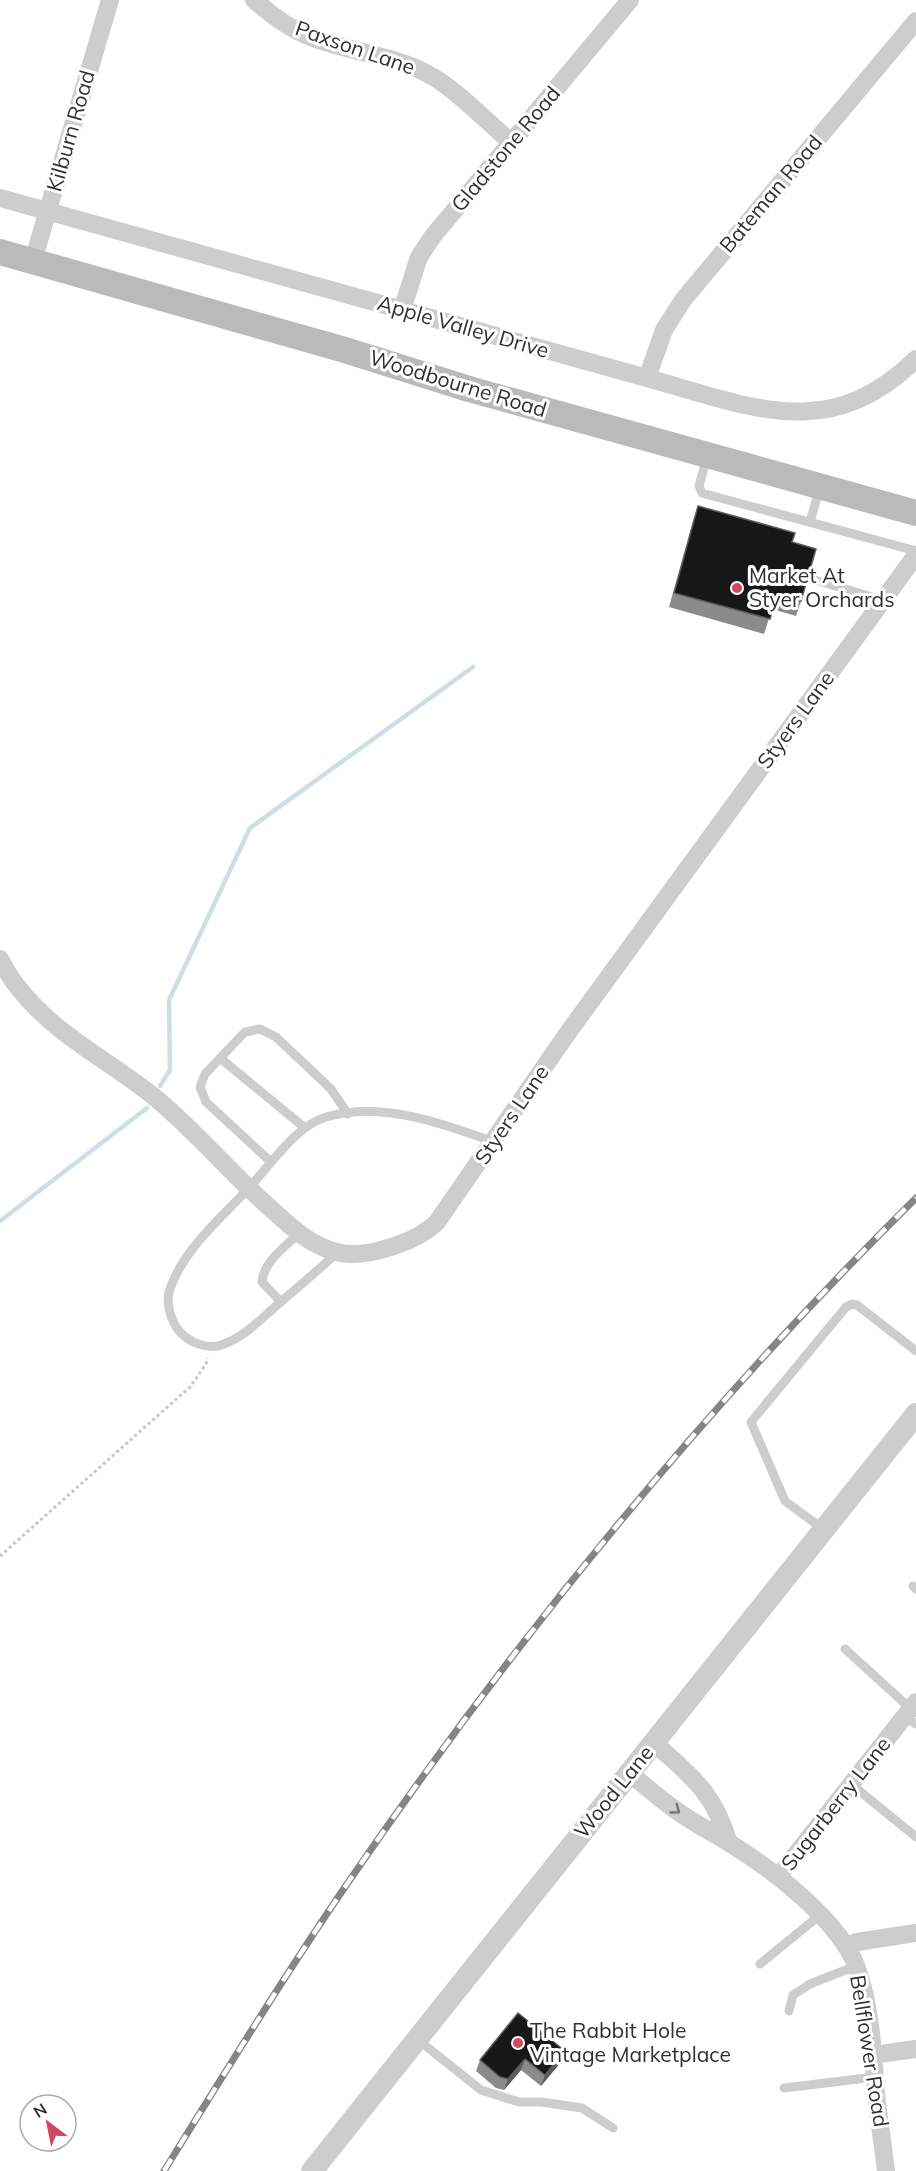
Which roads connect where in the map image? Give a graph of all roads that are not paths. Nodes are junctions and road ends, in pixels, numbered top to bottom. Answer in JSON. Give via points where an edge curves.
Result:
{"nodes":[{"id":1,"x":110,"y":0,"type":"edge"},
{"id":2,"x":254,"y":0,"type":"edge"},
{"id":3,"x":630,"y":0,"type":"edge"},
{"id":4,"x":916,"y":21,"type":"edge"},
{"id":5,"x":511,"y":142,"type":"junction"},
{"id":6,"x":0,"y":198,"type":"edge"},
{"id":7,"x":48,"y":210,"type":"junction"},
{"id":8,"x":0,"y":252,"type":"edge"},
{"id":9,"x":33,"y":261,"type":"junction"},
{"id":10,"x":402,"y":310,"type":"junction"},
{"id":11,"x":916,"y":359,"type":"edge"},
{"id":12,"x":647,"y":378,"type":"junction"},
{"id":13,"x":707,"y":455,"type":"junction"},
{"id":14,"x":820,"y":487,"type":"junction"},
{"id":15,"x":916,"y":513,"type":"edge"},
{"id":16,"x":810,"y":522,"type":"junction"},
{"id":17,"x":916,"y":553,"type":"edge"},
{"id":18,"x":815,"y":580,"type":"dead end"},
{"id":19,"x":882,"y":600,"type":"junction"},
{"id":20,"x":0,"y":959,"type":"edge"},
{"id":21,"x":220,"y":1058,"type":"junction"},
{"id":22,"x":348,"y":1114,"type":"junction"},
{"id":23,"x":305,"y":1128,"type":"junction"},
{"id":24,"x":494,"y":1142,"type":"junction"},
{"id":25,"x":271,"y":1162,"type":"junction"},
{"id":26,"x":248,"y":1189,"type":"junction"},
{"id":27,"x":298,"y":1234,"type":"junction"},
{"id":28,"x":337,"y":1253,"type":"junction"},
{"id":29,"x":281,"y":1302,"type":"junction"},
{"id":30,"x":916,"y":1351,"type":"edge"},
{"id":31,"x":916,"y":1414,"type":"edge"},
{"id":32,"x":823,"y":1529,"type":"junction"},
{"id":33,"x":845,"y":1649,"type":"dead end"},
{"id":34,"x":912,"y":1713,"type":"edge"},
{"id":35,"x":653,"y":1742,"type":"junction"},
{"id":36,"x":630,"y":1774,"type":"junction"},
{"id":37,"x":851,"y":1784,"type":"junction"},
{"id":38,"x":916,"y":1837,"type":"edge"},
{"id":39,"x":729,"y":1843,"type":"junction"},
{"id":40,"x":777,"y":1877,"type":"junction"},
{"id":41,"x":820,"y":1915,"type":"junction"},
{"id":42,"x":916,"y":1933,"type":"edge"},
{"id":43,"x":846,"y":1946,"type":"junction"},
{"id":44,"x":760,"y":1964,"type":"dead end"},
{"id":45,"x":856,"y":1966,"type":"junction"},
{"id":46,"x":789,"y":2011,"type":"dead end"},
{"id":47,"x":417,"y":2039,"type":"junction"},
{"id":48,"x":916,"y":2049,"type":"edge"},
{"id":49,"x":873,"y":2055,"type":"junction"},
{"id":50,"x":875,"y":2077,"type":"junction"},
{"id":51,"x":784,"y":2088,"type":"dead end"},
{"id":52,"x":613,"y":2128,"type":"dead end"},
{"id":53,"x":312,"y":2171,"type":"edge"},
{"id":54,"x":886,"y":2171,"type":"edge"}],
"edges":[{"from":1,"to":7,"type":"street","name":"Kilburn Road"},
{"from":2,"to":5,"type":"street","name":"Paxson Lane","via":[[291,28],[315,39],[399,62],[427,74]]},
{"from":3,"to":5,"type":"street","name":"Gladstone Road"},
{"from":4,"to":12,"type":"street","name":"Bateman Road","via":[[683,300],[664,330]]},
{"from":5,"to":10,"type":"street","name":"Gladstone Road","via":[[419,257]]},
{"from":6,"to":7,"type":"street","name":"Apple Valley Drive"},
{"from":7,"to":9,"type":"street","name":"Kilburn Road"},
{"from":7,"to":10,"type":"street","name":"Apple Valley Drive"},
{"from":8,"to":9,"type":"main road","name":"Woodbourne Road"},
{"from":9,"to":13,"type":"main road","name":"Woodbourne Road"},
{"from":10,"to":12,"type":"street","name":"Apple Valley Drive"},
{"from":11,"to":12,"type":"street","name":"Apple Valley Drive","via":[[882,388],[858,401],[802,412],[754,407]]},
{"from":13,"to":14,"type":"main road","name":"Woodbourne Road"},
{"from":13,"to":16,"type":"lane","via":[[699,486],[702,493]]},
{"from":14,"to":15,"type":"main road","name":"Woodbourne Road"},
{"from":14,"to":16,"type":"lane"},
{"from":16,"to":17,"type":"lane"},
{"from":17,"to":19,"type":"street","name":"Styers Lane"},
{"from":18,"to":19,"type":"lane"},
{"from":19,"to":24,"type":"street","name":"Styers Lane","via":[[567,1034]]},
{"from":20,"to":26,"type":"street","name":"Styers Lane","via":[[22,992],[56,1026],[158,1101]]},
{"from":21,"to":22,"type":"lane","via":[[245,1032],[260,1029],[276,1038],[331,1089]]},
{"from":21,"to":23,"type":"lane"},
{"from":21,"to":25,"type":"lane","via":[[205,1074],[200,1087],[206,1102]]},
{"from":22,"to":23,"type":"lane","via":[[326,1117]]},
{"from":22,"to":24,"type":"lane","via":[[374,1111],[436,1121]]},
{"from":23,"to":25,"type":"lane"},
{"from":24,"to":28,"type":"street","name":"Styers Lane","via":[[426,1232],[401,1244]]},
{"from":25,"to":26,"type":"lane"},
{"from":26,"to":27,"type":"street","name":"Styers Lane"},
{"from":26,"to":29,"type":"lane","via":[[202,1236],[176,1274],[168,1292],[169,1306],[180,1332],[208,1347],[243,1335]]},
{"from":27,"to":28,"type":"street","name":"Styers Lane"},
{"from":27,"to":29,"type":"lane","via":[[266,1266],[263,1274],[262,1282]]},
{"from":28,"to":29,"type":"lane"},
{"from":30,"to":32,"type":"lane","via":[[852,1304],[751,1422],[785,1501]]},
{"from":31,"to":32,"type":"street","name":"Wood Lane"},
{"from":32,"to":35,"type":"street","name":"Wood Lane"},
{"from":33,"to":34,"type":"lane"},
{"from":34,"to":37,"type":"street","name":"Sugarberry Lane"},
{"from":35,"to":36,"type":"street","name":"Wood Lane"},
{"from":35,"to":39,"type":"street","via":[[695,1779],[710,1798]]},
{"from":36,"to":39,"type":"street","name":"Bellflower Road","one_way":true,"via":[[675,1810]]},
{"from":36,"to":47,"type":"street","name":"Wood Lane"},
{"from":37,"to":38,"type":"lane"},
{"from":37,"to":40,"type":"street","name":"Sugarberry Lane"},
{"from":39,"to":40,"type":"street","name":"Bellflower Road"},
{"from":40,"to":41,"type":"street","name":"Bellflower Road"},
{"from":41,"to":43,"type":"street","name":"Bellflower Road"},
{"from":41,"to":44,"type":"lane"},
{"from":42,"to":43,"type":"street"},
{"from":43,"to":45,"type":"street","name":"Bellflower Road"},
{"from":45,"to":46,"type":"lane","via":[[793,1995]]},
{"from":45,"to":49,"type":"street","name":"Bellflower Road"},
{"from":47,"to":52,"type":"lane","via":[[482,2090],[519,2102],[582,2108]]},
{"from":47,"to":53,"type":"street","name":"Wood Lane"},
{"from":48,"to":49,"type":"street"},
{"from":49,"to":50,"type":"street","name":"Bellflower Road"},
{"from":50,"to":51,"type":"lane"},
{"from":50,"to":54,"type":"street","name":"Bellflower Road"}]}
